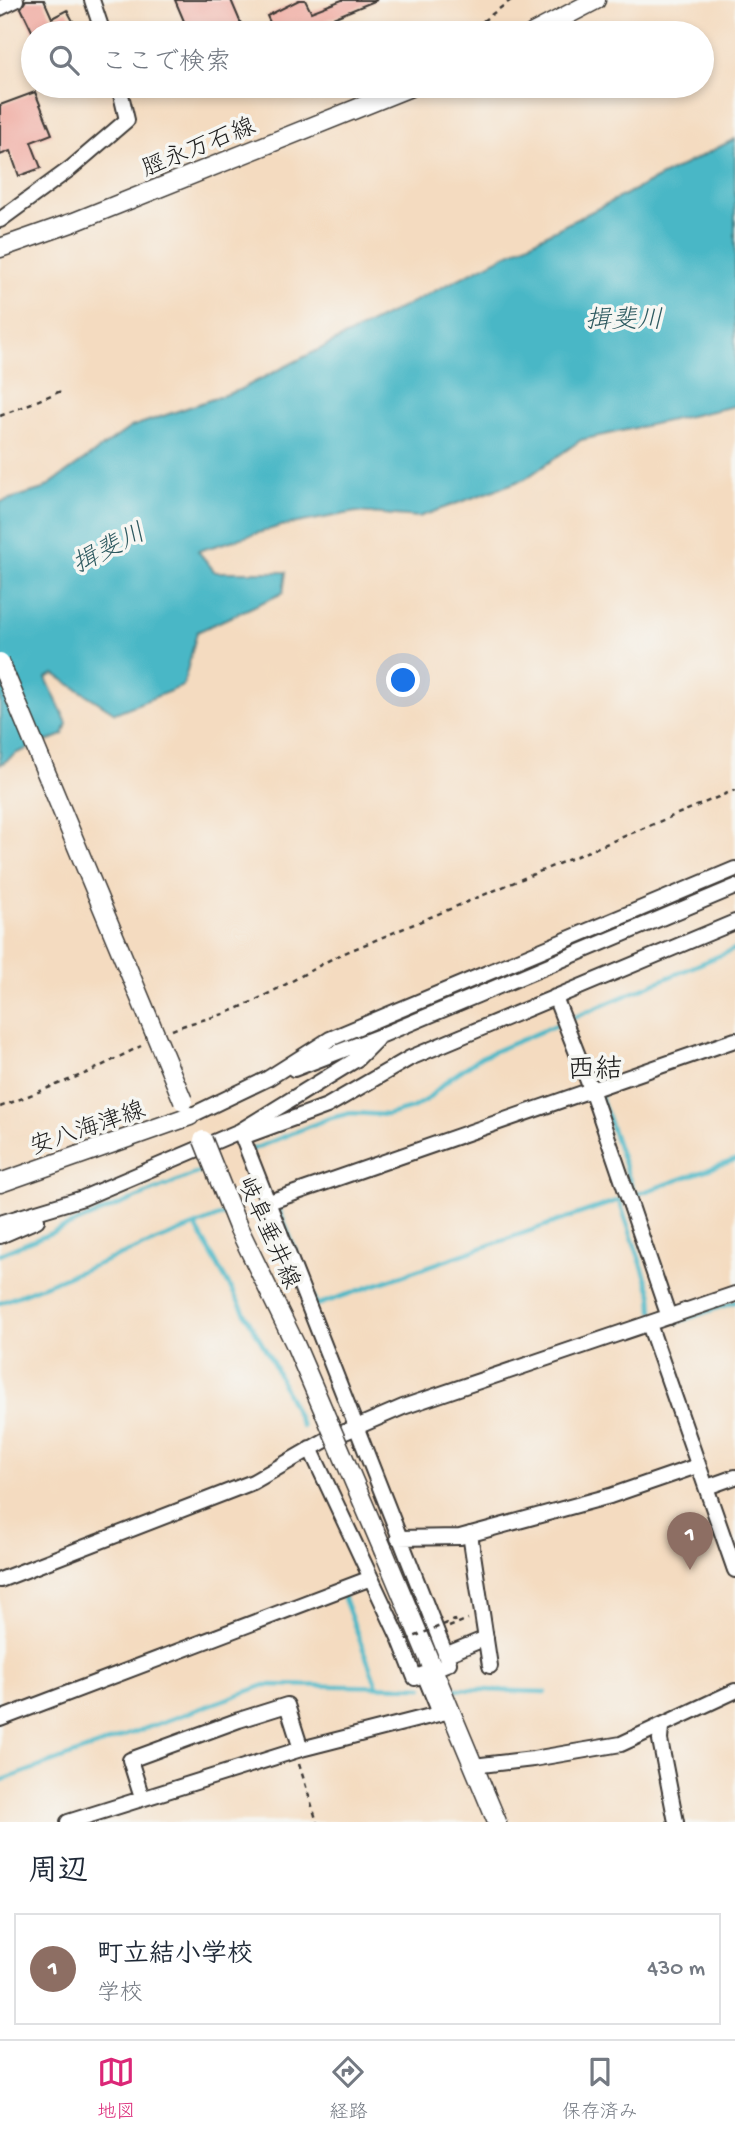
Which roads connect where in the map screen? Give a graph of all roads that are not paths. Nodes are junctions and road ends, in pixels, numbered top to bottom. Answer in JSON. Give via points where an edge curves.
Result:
{"nodes":[{"id":1,"x":16,"y":0,"type":"edge"},
{"id":2,"x":92,"y":0,"type":"edge"},
{"id":3,"x":596,"y":0,"type":"edge"},
{"id":4,"x":0,"y":8,"type":"edge"},
{"id":5,"x":99,"y":21,"type":"edge"},
{"id":6,"x":556,"y":21,"type":"edge"},
{"id":7,"x":122,"y":98,"type":"edge"},
{"id":8,"x":383,"y":98,"type":"edge"},
{"id":9,"x":0,"y":220,"type":"edge"},
{"id":10,"x":0,"y":248,"type":"edge"},
{"id":11,"x":0,"y":662,"type":"edge"},
{"id":12,"x":735,"y":869,"type":"edge"},
{"id":13,"x":735,"y":887,"type":"edge"},
{"id":14,"x":735,"y":922,"type":"edge"},
{"id":15,"x":555,"y":998,"type":"junction"},
{"id":16,"x":380,"y":1036,"type":"junction"},
{"id":17,"x":735,"y":1040,"type":"edge"},
{"id":18,"x":267,"y":1079,"type":"junction"},
{"id":19,"x":591,"y":1089,"type":"junction"},
{"id":20,"x":187,"y":1109,"type":"junction"},
{"id":21,"x":240,"y":1131,"type":"junction"},
{"id":22,"x":0,"y":1183,"type":"edge"},
{"id":23,"x":83,"y":1198,"type":"junction"},
{"id":24,"x":269,"y":1202,"type":"junction"},
{"id":25,"x":0,"y":1223,"type":"edge"},
{"id":26,"x":0,"y":1236,"type":"edge"},
{"id":27,"x":735,"y":1294,"type":"edge"},
{"id":28,"x":669,"y":1317,"type":"junction"},
{"id":29,"x":649,"y":1324,"type":"junction"},
{"id":30,"x":357,"y":1426,"type":"junction"},
{"id":31,"x":310,"y":1448,"type":"junction"},
{"id":32,"x":697,"y":1466,"type":"junction"},
{"id":33,"x":735,"y":1477,"type":"edge"},
{"id":34,"x":706,"y":1487,"type":"junction"},
{"id":35,"x":470,"y":1534,"type":"junction"},
{"id":36,"x":398,"y":1538,"type":"junction"},
{"id":37,"x":735,"y":1570,"type":"edge"},
{"id":38,"x":371,"y":1578,"type":"junction"},
{"id":39,"x":0,"y":1580,"type":"edge"},
{"id":40,"x":486,"y":1639,"type":"junction"},
{"id":41,"x":439,"y":1662,"type":"junction"},
{"id":42,"x":490,"y":1666,"type":"dead end"},
{"id":43,"x":735,"y":1691,"type":"edge"},
{"id":44,"x":445,"y":1712,"type":"junction"},
{"id":45,"x":0,"y":1719,"type":"edge"},
{"id":46,"x":660,"y":1727,"type":"junction"},
{"id":47,"x":298,"y":1750,"type":"junction"},
{"id":48,"x":473,"y":1766,"type":"junction"},
{"id":49,"x":142,"y":1798,"type":"junction"},
{"id":50,"x":68,"y":1822,"type":"edge"},
{"id":51,"x":497,"y":1822,"type":"edge"},
{"id":52,"x":676,"y":1822,"type":"edge"}],
"edges":[{"from":1,"to":4,"type":"street"},
{"from":2,"to":5,"type":"street"},
{"from":3,"to":6,"type":"main road"},
{"from":7,"to":9,"type":"street","via":[[127,120]]},
{"from":8,"to":10,"type":"main road","name":"脛永万石線"},
{"from":11,"to":20,"type":"main road","name":"岐阜垂井線","bridge":true},
{"from":12,"to":18,"type":"street","via":[[330,1039]]},
{"from":13,"to":16,"type":"street"},
{"from":14,"to":15,"type":"street"},
{"from":15,"to":19,"type":"street"},
{"from":15,"to":21,"type":"street","via":[[410,1058],[327,1106],[248,1135]]},
{"from":16,"to":18,"type":"street"},
{"from":16,"to":21,"type":"street","via":[[357,1059]]},
{"from":17,"to":19,"type":"street"},
{"from":18,"to":20,"type":"street"},
{"from":19,"to":24,"type":"street"},
{"from":19,"to":28,"type":"street"},
{"from":20,"to":22,"type":"main road","name":"安八海津線"},
{"from":20,"to":41,"type":"main road","name":"岐阜垂井線","bridge":true,"via":[[384,1552]]},
{"from":21,"to":23,"type":"street"},
{"from":21,"to":24,"type":"street"},
{"from":23,"to":25,"type":"street"},
{"from":23,"to":26,"type":"street"},
{"from":24,"to":30,"type":"street"},
{"from":27,"to":28,"type":"street"},
{"from":28,"to":29,"type":"street"},
{"from":29,"to":30,"type":"street"},
{"from":29,"to":32,"type":"street"},
{"from":30,"to":31,"type":"street"},
{"from":30,"to":36,"type":"street"},
{"from":31,"to":38,"type":"street"},
{"from":31,"to":39,"type":"street","via":[[253,1482]]},
{"from":32,"to":34,"type":"street"},
{"from":32,"to":35,"type":"street","via":[[610,1496]]},
{"from":33,"to":34,"type":"street"},
{"from":34,"to":37,"type":"street"},
{"from":35,"to":36,"type":"street"},
{"from":35,"to":40,"type":"street"},
{"from":36,"to":41,"type":"street"},
{"from":38,"to":44,"type":"street","via":[[415,1678],[424,1674]]},
{"from":38,"to":45,"type":"street"},
{"from":40,"to":41,"type":"street"},
{"from":40,"to":42,"type":"street"},
{"from":41,"to":44,"type":"main road","name":"岐阜垂井線"},
{"from":43,"to":46,"type":"street"},
{"from":44,"to":47,"type":"street"},
{"from":44,"to":48,"type":"main road","name":"岐阜垂井線"},
{"from":46,"to":48,"type":"street","via":[[621,1744]]},
{"from":46,"to":52,"type":"street"},
{"from":47,"to":49,"type":"street"},
{"from":47,"to":49,"type":"street","via":[[287,1705],[130,1760]]},
{"from":48,"to":51,"type":"main road","name":"岐阜垂井線"},
{"from":49,"to":50,"type":"street"}]}
